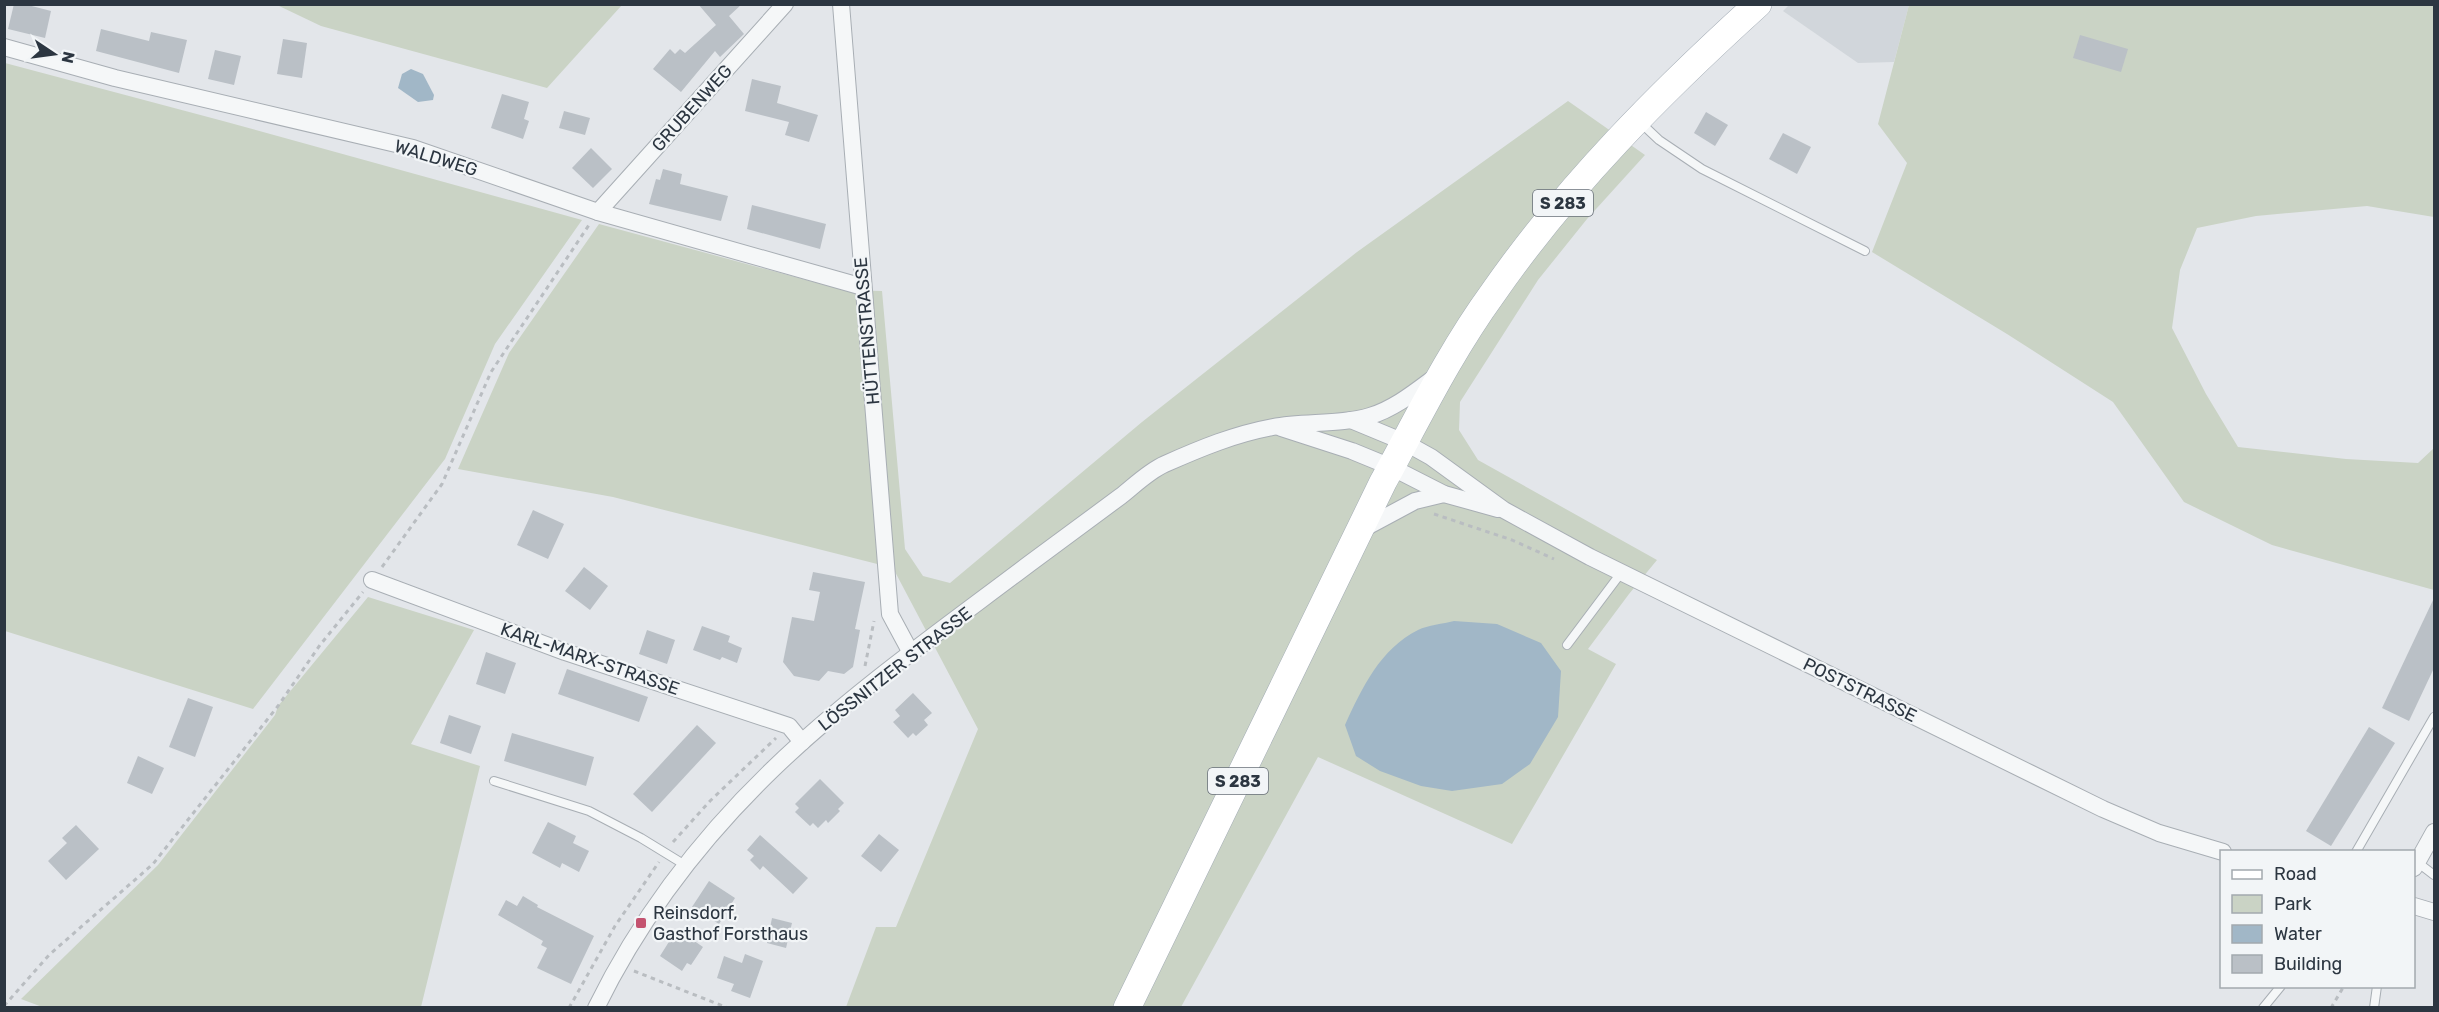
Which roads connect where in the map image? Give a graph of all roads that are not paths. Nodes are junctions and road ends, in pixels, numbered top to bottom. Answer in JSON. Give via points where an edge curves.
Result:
{"nodes":[{"id":1,"x":785,"y":4,"type":"edge"},
{"id":2,"x":842,"y":4,"type":"edge"},
{"id":3,"x":1758,"y":4,"type":"edge"},
{"id":4,"x":4,"y":47,"type":"edge"},
{"id":5,"x":1636,"y":119,"type":"junction"},
{"id":6,"x":598,"y":212,"type":"junction"},
{"id":7,"x":1865,"y":251,"type":"dead end"},
{"id":8,"x":863,"y":287,"type":"junction"},
{"id":9,"x":1443,"y":371,"type":"junction"},
{"id":10,"x":1351,"y":420,"type":"junction"},
{"id":11,"x":1276,"y":426,"type":"junction"},
{"id":12,"x":1404,"y":442,"type":"junction"},
{"id":13,"x":1391,"y":467,"type":"junction"},
{"id":14,"x":1444,"y":494,"type":"junction"},
{"id":15,"x":1504,"y":510,"type":"junction"},
{"id":16,"x":1360,"y":531,"type":"junction"},
{"id":17,"x":1621,"y":573,"type":"junction"},
{"id":18,"x":372,"y":580,"type":"road end"},
{"id":19,"x":1567,"y":645,"type":"dead end"},
{"id":20,"x":911,"y":653,"type":"junction"},
{"id":21,"x":2434,"y":717,"type":"edge"},
{"id":22,"x":802,"y":742,"type":"junction"},
{"id":23,"x":494,"y":781,"type":"dead end"},
{"id":24,"x":2434,"y":832,"type":"edge"},
{"id":25,"x":2357,"y":850,"type":"edge"},
{"id":26,"x":2220,"y":851,"type":"edge"},
{"id":27,"x":685,"y":865,"type":"junction"},
{"id":28,"x":2415,"y":865,"type":"edge"},
{"id":29,"x":2434,"y":874,"type":"edge"},
{"id":30,"x":2415,"y":906,"type":"edge"},
{"id":31,"x":2434,"y":912,"type":"edge"},
{"id":32,"x":2280,"y":988,"type":"edge"},
{"id":33,"x":2377,"y":988,"type":"edge"},
{"id":34,"x":596,"y":1008,"type":"edge"},
{"id":35,"x":1127,"y":1008,"type":"edge"},
{"id":36,"x":2263,"y":1008,"type":"edge"},
{"id":37,"x":2374,"y":1008,"type":"edge"}],
"edges":[{"from":1,"to":6,"type":"street","name":"GRUBENWEG"},
{"from":2,"to":8,"type":"street","name":"HÜTTENSTRASSE"},
{"from":3,"to":5,"type":"main road","number":"S 283"},
{"from":4,"to":6,"type":"street","name":"WALDWEG","via":[[115,78],[413,148]]},
{"from":5,"to":7,"type":"lane","via":[[1702,169]]},
{"from":5,"to":9,"type":"main road","number":"S 283","via":[[1493,292]]},
{"from":6,"to":8,"type":"street","name":"WALDWEG"},
{"from":8,"to":20,"type":"street","name":"HÜTTENSTRASSE","via":[[890,614]]},
{"from":9,"to":10,"type":"street","name":"LÖSSNITZER STRASSE","via":[[1389,408]]},
{"from":9,"to":12,"type":"main road","number":"S 283"},
{"from":10,"to":11,"type":"street","name":"LÖSSNITZER STRASSE"},
{"from":10,"to":12,"type":"street","name":"LÖSSNITZER STRASSE"},
{"from":11,"to":13,"type":"street"},
{"from":11,"to":20,"type":"street","name":"LÖSSNITZER STRASSE","via":[[1232,436],[1161,466]]},
{"from":12,"to":13,"type":"main road","number":"S 283"},
{"from":12,"to":15,"type":"street","name":"POSTSTRASSE","via":[[1455,472]]},
{"from":13,"to":14,"type":"street","name":"POSTSTRASSE"},
{"from":13,"to":16,"type":"main road","number":"S 283"},
{"from":14,"to":15,"type":"street","name":"POSTSTRASSE"},
{"from":14,"to":16,"type":"street","via":[[1415,501]]},
{"from":15,"to":17,"type":"street","name":"POSTSTRASSE"},
{"from":16,"to":35,"type":"main road","number":"S 283"},
{"from":17,"to":19,"type":"lane"},
{"from":17,"to":26,"type":"street","name":"POSTSTRASSE","via":[[2103,809],[2159,833]]},
{"from":18,"to":22,"type":"street","name":"KARL-MARX-STRASSE","via":[[565,652],[789,726]]},
{"from":20,"to":22,"type":"street","name":"LÖSSNITZER STRASSE"},
{"from":21,"to":25,"type":"lane"},
{"from":22,"to":27,"type":"street","name":"LÖSSNITZER STRASSE","via":[[731,812]]},
{"from":23,"to":27,"type":"lane","via":[[588,811]]},
{"from":24,"to":28,"type":"street"},
{"from":27,"to":34,"type":"street","name":"LÖSSNITZER STRASSE","via":[[617,964]]},
{"from":28,"to":29,"type":"lane"},
{"from":30,"to":31,"type":"street"},
{"from":32,"to":36,"type":"lane"},
{"from":33,"to":37,"type":"lane"}]}
